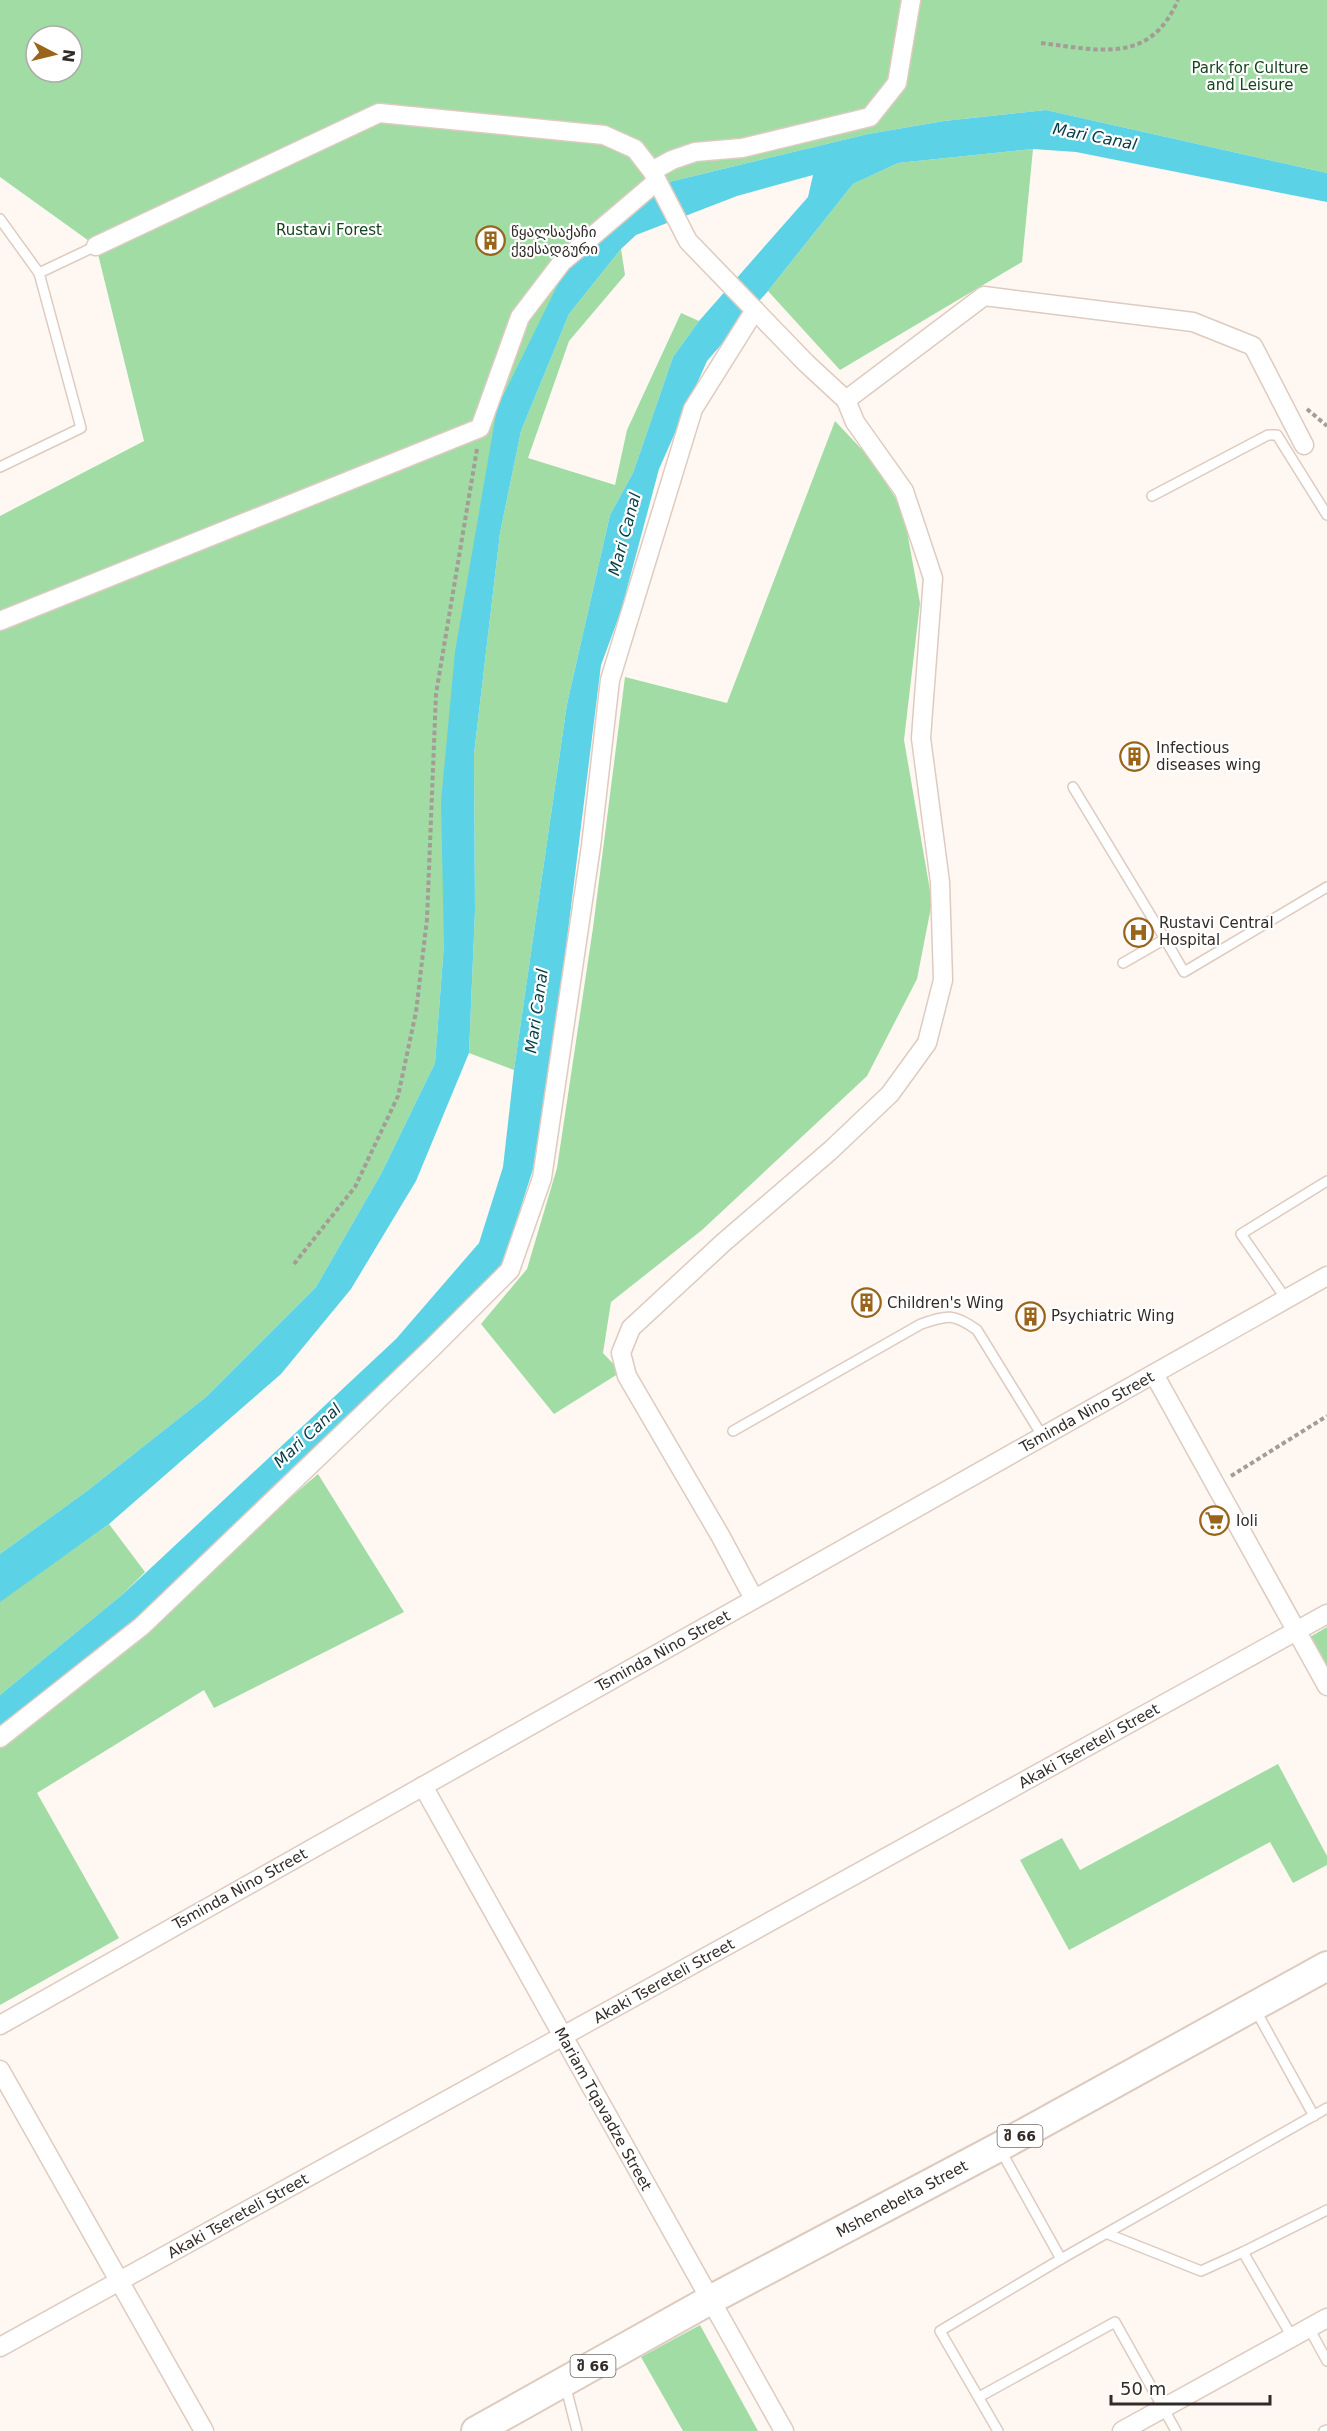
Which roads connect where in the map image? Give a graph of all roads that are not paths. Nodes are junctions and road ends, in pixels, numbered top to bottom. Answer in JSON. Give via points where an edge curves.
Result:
{"nodes":[{"id":1,"x":910,"y":0,"type":"edge"},
{"id":2,"x":656,"y":178,"type":"junction"},
{"id":3,"x":0,"y":219,"type":"edge"},
{"id":4,"x":96,"y":246,"type":"joint"},
{"id":5,"x":39,"y":273,"type":"junction"},
{"id":6,"x":755,"y":310,"type":"junction"},
{"id":7,"x":846,"y":400,"type":"junction"},
{"id":8,"x":1304,"y":445,"type":"dead end"},
{"id":9,"x":0,"y":466,"type":"edge"},
{"id":10,"x":1152,"y":496,"type":"dead end"},
{"id":11,"x":1327,"y":515,"type":"edge"},
{"id":12,"x":0,"y":621,"type":"edge"},
{"id":13,"x":1073,"y":787,"type":"dead end"},
{"id":14,"x":1327,"y":887,"type":"edge"},
{"id":15,"x":1165,"y":939,"type":"junction"},
{"id":16,"x":1124,"y":963,"type":"dead end"},
{"id":17,"x":1327,"y":1181,"type":"edge"},
{"id":18,"x":1327,"y":1276,"type":"edge"},
{"id":19,"x":1286,"y":1299,"type":"junction"},
{"id":20,"x":1154,"y":1374,"type":"junction"},
{"id":21,"x":734,"y":1431,"type":"dead end"},
{"id":22,"x":1042,"y":1437,"type":"junction"},
{"id":23,"x":754,"y":1599,"type":"junction"},
{"id":24,"x":1327,"y":1614,"type":"edge"},
{"id":25,"x":1296,"y":1631,"type":"junction"},
{"id":26,"x":1327,"y":1686,"type":"edge"},
{"id":27,"x":0,"y":1738,"type":"edge"},
{"id":28,"x":423,"y":1786,"type":"junction"},
{"id":29,"x":1327,"y":1966,"type":"edge"},
{"id":30,"x":1254,"y":2007,"type":"junction"},
{"id":31,"x":0,"y":2025,"type":"edge"},
{"id":32,"x":562,"y":2037,"type":"junction"},
{"id":33,"x":0,"y":2070,"type":"edge"},
{"id":34,"x":1327,"y":2108,"type":"edge"},
{"id":35,"x":1314,"y":2115,"type":"junction"},
{"id":36,"x":999,"y":2147,"type":"junction"},
{"id":37,"x":1327,"y":2210,"type":"edge"},
{"id":38,"x":1108,"y":2234,"type":"junction"},
{"id":39,"x":1243,"y":2252,"type":"junction"},
{"id":40,"x":1060,"y":2259,"type":"junction"},
{"id":41,"x":120,"y":2282,"type":"junction"},
{"id":42,"x":710,"y":2300,"type":"junction"},
{"id":43,"x":1327,"y":2318,"type":"edge"},
{"id":44,"x":1309,"y":2328,"type":"junction"},
{"id":45,"x":1292,"y":2337,"type":"junction"},
{"id":46,"x":0,"y":2347,"type":"edge"},
{"id":47,"x":1327,"y":2361,"type":"edge"},
{"id":48,"x":564,"y":2382,"type":"junction"},
{"id":49,"x":979,"y":2397,"type":"junction"},
{"id":50,"x":1163,"y":2408,"type":"junction"},
{"id":51,"x":204,"y":2431,"type":"edge"},
{"id":52,"x":476,"y":2431,"type":"edge"},
{"id":53,"x":577,"y":2431,"type":"edge"},
{"id":54,"x":784,"y":2431,"type":"edge"},
{"id":55,"x":998,"y":2431,"type":"edge"},
{"id":56,"x":1122,"y":2431,"type":"edge"},
{"id":57,"x":1176,"y":2431,"type":"edge"}],
"edges":[{"from":1,"to":2,"type":"street","via":[[897,82],[870,117],[742,148],[695,152],[672,159]]},
{"from":2,"to":4,"type":"street","via":[[635,149],[604,135],[379,113]]},
{"from":2,"to":6,"type":"street","via":[[688,241]]},
{"from":2,"to":12,"type":"street","via":[[562,262],[520,317],[480,428]]},
{"from":3,"to":5,"type":"lane"},
{"from":4,"to":5,"type":"lane"},
{"from":5,"to":9,"type":"lane","via":[[81,428]]},
{"from":6,"to":7,"type":"street"},
{"from":6,"to":27,"type":"street","via":[[693,409],[610,680],[591,846],[542,1178],[510,1270],[142,1626]]},
{"from":7,"to":8,"type":"street","via":[[984,296],[1193,321],[1253,346]]},
{"from":7,"to":23,"type":"street","via":[[855,422],[904,491],[933,578],[921,738],[940,882],[943,980],[927,1043],[890,1094],[631,1328],[621,1353],[627,1376]]},
{"from":10,"to":11,"type":"lane","via":[[1268,435],[1277,435]]},
{"from":13,"to":15,"type":"lane"},
{"from":14,"to":15,"type":"lane","via":[[1184,972]]},
{"from":15,"to":16,"type":"lane"},
{"from":17,"to":19,"type":"lane","via":[[1241,1234]]},
{"from":18,"to":19,"type":"street","name":"Tsminda Nino Street"},
{"from":19,"to":20,"type":"street","name":"Tsminda Nino Street"},
{"from":20,"to":22,"type":"street","name":"Tsminda Nino Street"},
{"from":20,"to":25,"type":"street"},
{"from":21,"to":22,"type":"lane","via":[[921,1324],[942,1317],[960,1318],[977,1330]]},
{"from":22,"to":23,"type":"street","name":"Tsminda Nino Street"},
{"from":23,"to":28,"type":"street","name":"Tsminda Nino Street"},
{"from":24,"to":25,"type":"street","name":"Akaki Tsereteli Street"},
{"from":25,"to":26,"type":"street"},
{"from":25,"to":32,"type":"street","name":"Akaki Tsereteli Street"},
{"from":28,"to":31,"type":"street","name":"Tsminda Nino Street"},
{"from":28,"to":32,"type":"street","name":"Mariam Tqavadze Street"},
{"from":29,"to":30,"type":"main road","name":"Mshenebelta Street","number":"შ 66"},
{"from":30,"to":35,"type":"lane"},
{"from":30,"to":36,"type":"main road","name":"Mshenebelta Street","number":"შ 66"},
{"from":32,"to":41,"type":"street","name":"Akaki Tsereteli Street"},
{"from":32,"to":42,"type":"street","name":"Mariam Tqavadze Street"},
{"from":33,"to":41,"type":"street"},
{"from":34,"to":35,"type":"lane"},
{"from":35,"to":38,"type":"lane"},
{"from":36,"to":40,"type":"lane"},
{"from":36,"to":42,"type":"main road","name":"Mshenebelta Street","number":"შ 66"},
{"from":37,"to":39,"type":"lane"},
{"from":38,"to":39,"type":"lane","via":[[1201,2271]]},
{"from":38,"to":40,"type":"lane"},
{"from":39,"to":45,"type":"lane"},
{"from":40,"to":49,"type":"lane","via":[[940,2331]]},
{"from":41,"to":46,"type":"street","name":"Akaki Tsereteli Street"},
{"from":41,"to":51,"type":"street"},
{"from":42,"to":48,"type":"main road","name":"Mshenebelta Street","number":"შ 66"},
{"from":42,"to":54,"type":"street","name":"Mariam Tqavadze Street"},
{"from":43,"to":44,"type":"street"},
{"from":44,"to":45,"type":"street"},
{"from":44,"to":47,"type":"lane"},
{"from":45,"to":50,"type":"street"},
{"from":48,"to":52,"type":"main road","name":"Mshenebelta Street","number":"შ 66"},
{"from":48,"to":53,"type":"lane"},
{"from":49,"to":50,"type":"lane","via":[[1115,2322]]},
{"from":49,"to":55,"type":"lane"},
{"from":50,"to":56,"type":"street"},
{"from":50,"to":57,"type":"lane"}]}
